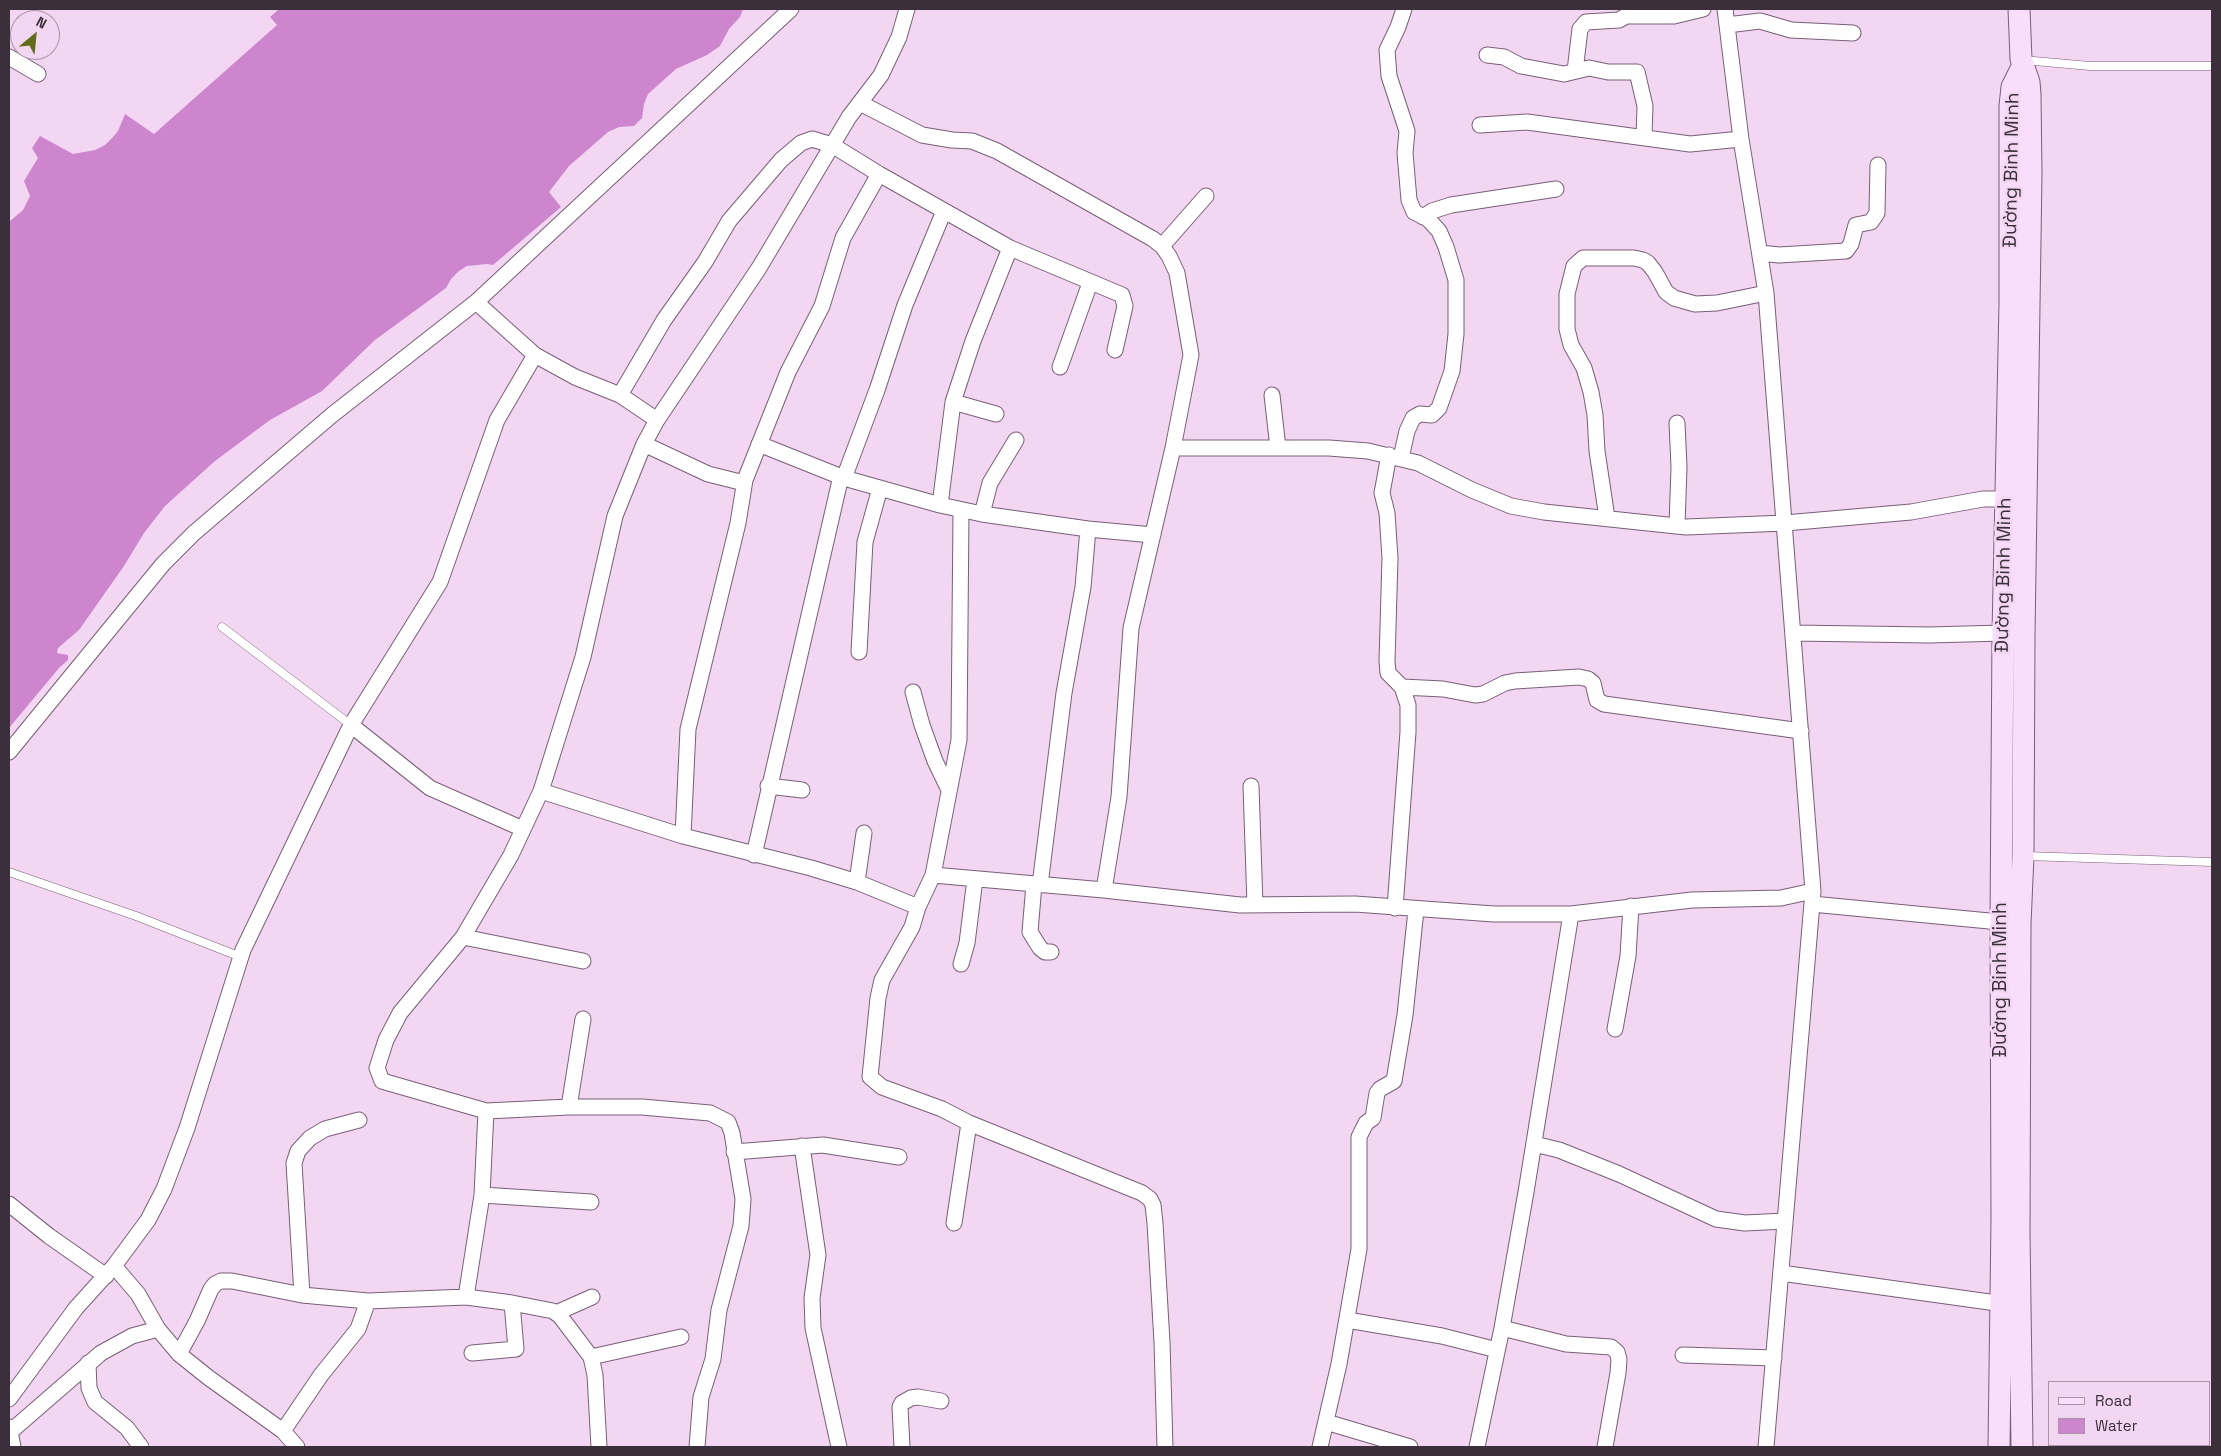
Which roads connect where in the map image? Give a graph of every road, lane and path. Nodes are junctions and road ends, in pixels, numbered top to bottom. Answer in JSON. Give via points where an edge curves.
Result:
{"nodes":[{"id":1,"x":791,"y":9,"type":"edge"},
{"id":2,"x":907,"y":9,"type":"edge"},
{"id":3,"x":1404,"y":9,"type":"edge"},
{"id":4,"x":1703,"y":9,"type":"edge"},
{"id":5,"x":1725,"y":9,"type":"edge"},
{"id":6,"x":2019,"y":9,"type":"edge"},
{"id":7,"x":1727,"y":24,"type":"junction"},
{"id":8,"x":1852,"y":33,"type":"dead end"},
{"id":9,"x":1487,"y":55,"type":"dead end"},
{"id":10,"x":9,"y":57,"type":"edge"},
{"id":11,"x":2022,"y":63,"type":"junction"},
{"id":12,"x":2212,"y":66,"type":"edge"},
{"id":13,"x":1575,"y":72,"type":"junction"},
{"id":14,"x":38,"y":74,"type":"dead end"},
{"id":15,"x":860,"y":103,"type":"junction"},
{"id":16,"x":1480,"y":125,"type":"dead end"},
{"id":17,"x":1644,"y":137,"type":"junction"},
{"id":18,"x":1741,"y":139,"type":"junction"},
{"id":19,"x":832,"y":145,"type":"junction"},
{"id":20,"x":1878,"y":165,"type":"dead end"},
{"id":21,"x":879,"y":174,"type":"junction"},
{"id":22,"x":1556,"y":189,"type":"dead end"},
{"id":23,"x":1206,"y":196,"type":"dead end"},
{"id":24,"x":944,"y":211,"type":"junction"},
{"id":25,"x":1422,"y":217,"type":"junction"},
{"id":26,"x":1162,"y":246,"type":"junction"},
{"id":27,"x":1010,"y":248,"type":"junction"},
{"id":28,"x":1760,"y":253,"type":"junction"},
{"id":29,"x":1090,"y":282,"type":"junction"},
{"id":30,"x":1766,"y":293,"type":"junction"},
{"id":31,"x":476,"y":302,"type":"junction"},
{"id":32,"x":1116,"y":350,"type":"dead end"},
{"id":33,"x":535,"y":355,"type":"junction"},
{"id":34,"x":1060,"y":367,"type":"dead end"},
{"id":35,"x":620,"y":395,"type":"junction"},
{"id":36,"x":1272,"y":395,"type":"dead end"},
{"id":37,"x":953,"y":402,"type":"junction"},
{"id":38,"x":996,"y":414,"type":"dead end"},
{"id":39,"x":656,"y":420,"type":"junction"},
{"id":40,"x":1678,"y":423,"type":"dead end"},
{"id":41,"x":1016,"y":440,"type":"dead end"},
{"id":42,"x":644,"y":444,"type":"junction"},
{"id":43,"x":760,"y":444,"type":"junction"},
{"id":44,"x":1174,"y":448,"type":"junction"},
{"id":45,"x":1278,"y":448,"type":"junction"},
{"id":46,"x":1395,"y":456,"type":"junction"},
{"id":47,"x":843,"y":477,"type":"junction"},
{"id":48,"x":744,"y":483,"type":"junction"},
{"id":49,"x":880,"y":488,"type":"junction"},
{"id":50,"x":2005,"y":499,"type":"junction"},
{"id":51,"x":940,"y":505,"type":"junction"},
{"id":52,"x":961,"y":510,"type":"junction"},
{"id":53,"x":982,"y":514,"type":"junction"},
{"id":54,"x":1607,"y":518,"type":"junction"},
{"id":55,"x":1785,"y":523,"type":"junction"},
{"id":56,"x":1677,"y":526,"type":"junction"},
{"id":57,"x":1088,"y":530,"type":"junction"},
{"id":58,"x":1153,"y":535,"type":"junction"},
{"id":59,"x":2004,"y":538,"type":"junction"},
{"id":60,"x":2026,"y":538,"type":"junction"},
{"id":61,"x":222,"y":627,"type":"dead end"},
{"id":62,"x":1793,"y":633,"type":"junction"},
{"id":63,"x":2003,"y":633,"type":"junction"},
{"id":64,"x":860,"y":652,"type":"dead end"},
{"id":65,"x":1402,"y":687,"type":"junction"},
{"id":66,"x":913,"y":692,"type":"dead end"},
{"id":67,"x":351,"y":724,"type":"junction"},
{"id":68,"x":1801,"y":731,"type":"junction"},
{"id":69,"x":9,"y":752,"type":"edge"},
{"id":70,"x":768,"y":786,"type":"junction"},
{"id":71,"x":1251,"y":786,"type":"dead end"},
{"id":72,"x":802,"y":790,"type":"dead end"},
{"id":73,"x":949,"y":790,"type":"junction"},
{"id":74,"x":541,"y":791,"type":"junction"},
{"id":75,"x":523,"y":829,"type":"junction"},
{"id":76,"x":864,"y":833,"type":"dead end"},
{"id":77,"x":683,"y":836,"type":"junction"},
{"id":78,"x":754,"y":854,"type":"junction"},
{"id":79,"x":2023,"y":856,"type":"junction"},
{"id":80,"x":2212,"y":862,"type":"edge"},
{"id":81,"x":9,"y":872,"type":"edge"},
{"id":82,"x":933,"y":876,"type":"junction"},
{"id":83,"x":975,"y":879,"type":"junction"},
{"id":84,"x":857,"y":882,"type":"junction"},
{"id":85,"x":1037,"y":885,"type":"junction"},
{"id":86,"x":1104,"y":890,"type":"junction"},
{"id":87,"x":1813,"y":898,"type":"junction"},
{"id":88,"x":1255,"y":905,"type":"junction"},
{"id":89,"x":1631,"y":906,"type":"junction"},
{"id":90,"x":918,"y":907,"type":"junction"},
{"id":91,"x":1395,"y":908,"type":"junction"},
{"id":92,"x":1416,"y":910,"type":"junction"},
{"id":93,"x":1570,"y":914,"type":"junction"},
{"id":94,"x":2010,"y":923,"type":"junction"},
{"id":95,"x":463,"y":937,"type":"junction"},
{"id":96,"x":1051,"y":952,"type":"dead end"},
{"id":97,"x":241,"y":957,"type":"junction"},
{"id":98,"x":583,"y":961,"type":"dead end"},
{"id":99,"x":961,"y":964,"type":"dead end"},
{"id":100,"x":583,"y":1019,"type":"dead end"},
{"id":101,"x":1615,"y":1028,"type":"dead end"},
{"id":102,"x":569,"y":1107,"type":"junction"},
{"id":103,"x":486,"y":1111,"type":"junction"},
{"id":104,"x":358,"y":1120,"type":"dead end"},
{"id":105,"x":969,"y":1123,"type":"junction"},
{"id":106,"x":1534,"y":1144,"type":"junction"},
{"id":107,"x":802,"y":1146,"type":"junction"},
{"id":108,"x":734,"y":1152,"type":"junction"},
{"id":109,"x":899,"y":1157,"type":"dead end"},
{"id":110,"x":482,"y":1194,"type":"junction"},
{"id":111,"x":591,"y":1202,"type":"dead end"},
{"id":112,"x":9,"y":1204,"type":"edge"},
{"id":113,"x":1785,"y":1221,"type":"junction"},
{"id":114,"x":954,"y":1223,"type":"dead end"},
{"id":115,"x":110,"y":1271,"type":"junction"},
{"id":116,"x":1781,"y":1274,"type":"junction"},
{"id":117,"x":302,"y":1295,"type":"junction"},
{"id":118,"x":466,"y":1297,"type":"junction"},
{"id":119,"x":592,"y":1298,"type":"dead end"},
{"id":120,"x":368,"y":1300,"type":"junction"},
{"id":121,"x":512,"y":1302,"type":"junction"},
{"id":122,"x":2010,"y":1305,"type":"junction"},
{"id":123,"x":556,"y":1313,"type":"junction"},
{"id":124,"x":1347,"y":1320,"type":"junction"},
{"id":125,"x":1502,"y":1328,"type":"junction"},
{"id":126,"x":158,"y":1329,"type":"junction"},
{"id":127,"x":681,"y":1337,"type":"dead end"},
{"id":128,"x":624,"y":1343,"type":"dead end"},
{"id":129,"x":1497,"y":1350,"type":"junction"},
{"id":130,"x":472,"y":1353,"type":"dead end"},
{"id":131,"x":179,"y":1354,"type":"junction"},
{"id":132,"x":589,"y":1355,"type":"junction"},
{"id":133,"x":1683,"y":1355,"type":"dead end"},
{"id":134,"x":1774,"y":1358,"type":"junction"},
{"id":135,"x":88,"y":1363,"type":"junction"},
{"id":136,"x":9,"y":1399,"type":"edge"},
{"id":137,"x":941,"y":1401,"type":"dead end"},
{"id":138,"x":1326,"y":1422,"type":"junction"},
{"id":139,"x":283,"y":1431,"type":"junction"},
{"id":140,"x":10,"y":1435,"type":"edge"},
{"id":141,"x":141,"y":1447,"type":"edge"},
{"id":142,"x":297,"y":1447,"type":"edge"},
{"id":143,"x":599,"y":1447,"type":"edge"},
{"id":144,"x":697,"y":1447,"type":"edge"},
{"id":145,"x":838,"y":1447,"type":"edge"},
{"id":146,"x":902,"y":1447,"type":"edge"},
{"id":147,"x":1165,"y":1447,"type":"edge"},
{"id":148,"x":1320,"y":1447,"type":"edge"},
{"id":149,"x":1410,"y":1447,"type":"edge"},
{"id":150,"x":1478,"y":1447,"type":"edge"},
{"id":151,"x":1605,"y":1447,"type":"edge"},
{"id":152,"x":1766,"y":1447,"type":"edge"},
{"id":153,"x":2000,"y":1447,"type":"edge"},
{"id":154,"x":2022,"y":1447,"type":"edge"}],
"edges":[{"from":1,"to":31,"type":"street"},
{"from":2,"to":15,"type":"street","via":[[890,58]]},
{"from":3,"to":25,"type":"street","via":[[1387,50],[1387,63],[1406,131],[1410,207]]},
{"from":4,"to":13,"type":"street","via":[[1674,16],[1626,16],[1619,20],[1586,22],[1580,29]]},
{"from":5,"to":7,"type":"street"},
{"from":6,"to":11,"type":"main road"},
{"from":7,"to":8,"type":"street","via":[[1760,22],[1791,30]]},
{"from":7,"to":18,"type":"street"},
{"from":9,"to":13,"type":"street","via":[[1504,56],[1521,66],[1564,74]]},
{"from":10,"to":14,"type":"street"},
{"from":11,"to":12,"type":"lane"},
{"from":11,"to":50,"type":"main road","name":"Đường Binh Minh","via":[[2012,87],[2010,106],[2010,304]]},
{"from":11,"to":60,"type":"main road","name":"Đường Binh Minh","via":[[2029,82],[2031,156]]},
{"from":13,"to":17,"type":"street","via":[[1589,68],[1637,72],[1645,106]]},
{"from":15,"to":19,"type":"street"},
{"from":15,"to":26,"type":"street","via":[[922,135],[972,140],[997,151]]},
{"from":16,"to":17,"type":"street","via":[[1527,122]]},
{"from":17,"to":18,"type":"street","via":[[1690,144]]},
{"from":18,"to":28,"type":"street"},
{"from":19,"to":21,"type":"street"},
{"from":19,"to":35,"type":"street","via":[[812,139],[801,142],[740,208],[664,320]]},
{"from":19,"to":39,"type":"street","via":[[759,268]]},
{"from":20,"to":28,"type":"street","via":[[1877,213],[1871,222],[1856,224],[1846,251]]},
{"from":21,"to":24,"type":"street"},
{"from":21,"to":43,"type":"street","via":[[843,238],[822,306],[788,372]]},
{"from":22,"to":25,"type":"street","via":[[1451,205]]},
{"from":23,"to":26,"type":"street"},
{"from":24,"to":27,"type":"street"},
{"from":24,"to":47,"type":"street","via":[[905,305]]},
{"from":25,"to":46,"type":"street","via":[[1439,231],[1456,280],[1452,371],[1439,408],[1432,415],[1420,414],[1412,418]]},
{"from":26,"to":44,"type":"street","via":[[1177,273],[1191,346]]},
{"from":27,"to":29,"type":"street"},
{"from":27,"to":37,"type":"street"},
{"from":28,"to":30,"type":"street"},
{"from":29,"to":32,"type":"street","via":[[1125,299]]},
{"from":29,"to":34,"type":"street"},
{"from":30,"to":54,"type":"street","via":[[1717,304],[1695,304],[1666,292],[1643,260],[1583,258],[1574,266],[1567,294],[1567,328],[1591,392]]},
{"from":30,"to":55,"type":"street"},
{"from":31,"to":33,"type":"street"},
{"from":31,"to":69,"type":"street","via":[[332,415],[194,532],[163,564]]},
{"from":33,"to":35,"type":"street","via":[[575,377]]},
{"from":33,"to":67,"type":"street","via":[[497,420],[440,582]]},
{"from":35,"to":39,"type":"street"},
{"from":36,"to":45,"type":"street"},
{"from":37,"to":38,"type":"street"},
{"from":37,"to":51,"type":"street"},
{"from":39,"to":42,"type":"street"},
{"from":40,"to":56,"type":"street"},
{"from":41,"to":53,"type":"street","via":[[990,483]]},
{"from":42,"to":48,"type":"street","via":[[708,474]]},
{"from":42,"to":74,"type":"street","via":[[615,516],[583,657]]},
{"from":43,"to":47,"type":"street"},
{"from":43,"to":48,"type":"street"},
{"from":44,"to":45,"type":"street"},
{"from":44,"to":58,"type":"street"},
{"from":45,"to":46,"type":"street","via":[[1350,449]]},
{"from":46,"to":54,"type":"street","via":[[1418,463],[1511,506]]},
{"from":46,"to":65,"type":"street","via":[[1382,493],[1387,513],[1390,558],[1387,661],[1388,673]]},
{"from":47,"to":49,"type":"street"},
{"from":47,"to":70,"type":"street"},
{"from":48,"to":77,"type":"street","via":[[738,523],[688,729]]},
{"from":49,"to":51,"type":"street"},
{"from":49,"to":64,"type":"street","via":[[865,542]]},
{"from":50,"to":55,"type":"street","via":[[1983,499],[1911,512]]},
{"from":50,"to":59,"type":"main road","name":"Đường Binh Minh"},
{"from":51,"to":52,"type":"street"},
{"from":52,"to":53,"type":"street"},
{"from":52,"to":73,"type":"street","via":[[959,740]]},
{"from":53,"to":57,"type":"street"},
{"from":54,"to":56,"type":"street"},
{"from":55,"to":56,"type":"street"},
{"from":55,"to":62,"type":"street"},
{"from":57,"to":58,"type":"street"},
{"from":57,"to":85,"type":"street","via":[[1083,587],[1064,693]]},
{"from":58,"to":86,"type":"street","via":[[1131,628],[1119,797]]},
{"from":59,"to":60,"type":"main road"},
{"from":59,"to":63,"type":"main road","name":"Đường Binh Minh"},
{"from":60,"to":79,"type":"main road","name":"Đường Binh Minh"},
{"from":61,"to":67,"type":"lane"},
{"from":62,"to":63,"type":"street","via":[[1929,636]]},
{"from":62,"to":68,"type":"street"},
{"from":63,"to":94,"type":"main road","name":"Đường Binh Minh"},
{"from":65,"to":68,"type":"street","via":[[1475,695],[1515,681],[1579,677],[1594,683],[1597,700],[1604,704]]},
{"from":65,"to":91,"type":"street","via":[[1408,705],[1408,732]]},
{"from":66,"to":73,"type":"street","via":[[935,761]]},
{"from":67,"to":75,"type":"street","via":[[430,788]]},
{"from":67,"to":97,"type":"street"},
{"from":68,"to":87,"type":"street"},
{"from":70,"to":72,"type":"street"},
{"from":70,"to":78,"type":"street"},
{"from":71,"to":88,"type":"street"},
{"from":73,"to":82,"type":"street"},
{"from":74,"to":75,"type":"street"},
{"from":74,"to":77,"type":"street"},
{"from":75,"to":95,"type":"street"},
{"from":76,"to":84,"type":"street"},
{"from":77,"to":78,"type":"street"},
{"from":78,"to":84,"type":"street"},
{"from":79,"to":80,"type":"lane"},
{"from":79,"to":94,"type":"main road","name":"Đường Binh Minh"},
{"from":81,"to":97,"type":"lane"},
{"from":82,"to":83,"type":"street"},
{"from":82,"to":90,"type":"street"},
{"from":83,"to":85,"type":"street"},
{"from":83,"to":99,"type":"street","via":[[967,943]]},
{"from":84,"to":90,"type":"street"},
{"from":85,"to":86,"type":"street"},
{"from":85,"to":96,"type":"street","via":[[1030,932],[1040,948]]},
{"from":86,"to":88,"type":"street"},
{"from":87,"to":89,"type":"street","via":[[1692,900]]},
{"from":87,"to":94,"type":"street"},
{"from":87,"to":113,"type":"street"},
{"from":88,"to":91,"type":"street","via":[[1326,904]]},
{"from":89,"to":93,"type":"street"},
{"from":89,"to":101,"type":"street","via":[[1628,956]]},
{"from":90,"to":105,"type":"street","via":[[912,927],[882,980],[870,1077],[882,1087],[942,1109]]},
{"from":91,"to":92,"type":"street"},
{"from":92,"to":93,"type":"street"},
{"from":92,"to":124,"type":"street","via":[[1394,1081],[1380,1089],[1374,1118],[1366,1123],[1359,1137],[1359,1249]]},
{"from":93,"to":106,"type":"street"},
{"from":94,"to":122,"type":"main road","name":"Đường Binh Minh","via":[[2002,1219]]},
{"from":95,"to":98,"type":"street"},
{"from":95,"to":103,"type":"street","via":[[400,1013],[377,1068],[382,1081]]},
{"from":97,"to":115,"type":"street","via":[[188,1128],[164,1189],[148,1220]]},
{"from":100,"to":102,"type":"street"},
{"from":102,"to":103,"type":"street"},
{"from":102,"to":108,"type":"street","via":[[642,1107],[710,1113],[728,1122]]},
{"from":103,"to":110,"type":"street"},
{"from":104,"to":117,"type":"street","via":[[325,1129],[310,1138],[298,1151],[294,1163]]},
{"from":105,"to":114,"type":"street"},
{"from":105,"to":147,"type":"street","via":[[1150,1199],[1155,1223]]},
{"from":106,"to":113,"type":"street","via":[[1559,1150],[1619,1174],[1716,1219],[1744,1223]]},
{"from":106,"to":125,"type":"street"},
{"from":107,"to":108,"type":"street"},
{"from":107,"to":109,"type":"street","via":[[838,1146]]},
{"from":107,"to":145,"type":"street","via":[[818,1255],[812,1298],[813,1328]]},
{"from":108,"to":144,"type":"street","via":[[742,1199],[741,1226],[720,1302],[713,1359],[700,1397]]},
{"from":110,"to":111,"type":"street"},
{"from":110,"to":118,"type":"street"},
{"from":112,"to":115,"type":"street","via":[[49,1236]]},
{"from":113,"to":116,"type":"street"},
{"from":115,"to":126,"type":"street","via":[[138,1294]]},
{"from":115,"to":136,"type":"street","via":[[76,1308]]},
{"from":116,"to":122,"type":"street"},
{"from":116,"to":134,"type":"street"},
{"from":117,"to":120,"type":"street"},
{"from":117,"to":131,"type":"street","via":[[221,1281],[215,1284]]},
{"from":118,"to":120,"type":"street"},
{"from":118,"to":121,"type":"street"},
{"from":119,"to":123,"type":"street"},
{"from":120,"to":139,"type":"street","via":[[358,1329],[321,1375]]},
{"from":121,"to":123,"type":"street"},
{"from":121,"to":130,"type":"street","via":[[516,1349]]},
{"from":122,"to":153,"type":"main road","name":"Đường Binh Minh"},
{"from":122,"to":154,"type":"main road","name":"Đường Binh Minh"},
{"from":123,"to":132,"type":"street"},
{"from":124,"to":129,"type":"street","via":[[1442,1336]]},
{"from":124,"to":138,"type":"street"},
{"from":125,"to":129,"type":"street"},
{"from":125,"to":151,"type":"street","via":[[1566,1344],[1611,1346],[1617,1352],[1618,1374]]},
{"from":126,"to":131,"type":"street"},
{"from":126,"to":135,"type":"street","via":[[116,1343]]},
{"from":127,"to":132,"type":"street","via":[[608,1355]]},
{"from":128,"to":132,"type":"street"},
{"from":129,"to":150,"type":"street"},
{"from":131,"to":139,"type":"street"},
{"from":132,"to":143,"type":"street","via":[[595,1375]]},
{"from":133,"to":134,"type":"street"},
{"from":134,"to":152,"type":"street"},
{"from":135,"to":140,"type":"street"},
{"from":135,"to":141,"type":"street","via":[[89,1388],[95,1402],[127,1428]]},
{"from":137,"to":146,"type":"street","via":[[918,1397],[902,1403]]},
{"from":138,"to":148,"type":"street"},
{"from":138,"to":149,"type":"street"},
{"from":139,"to":142,"type":"street"}]}
